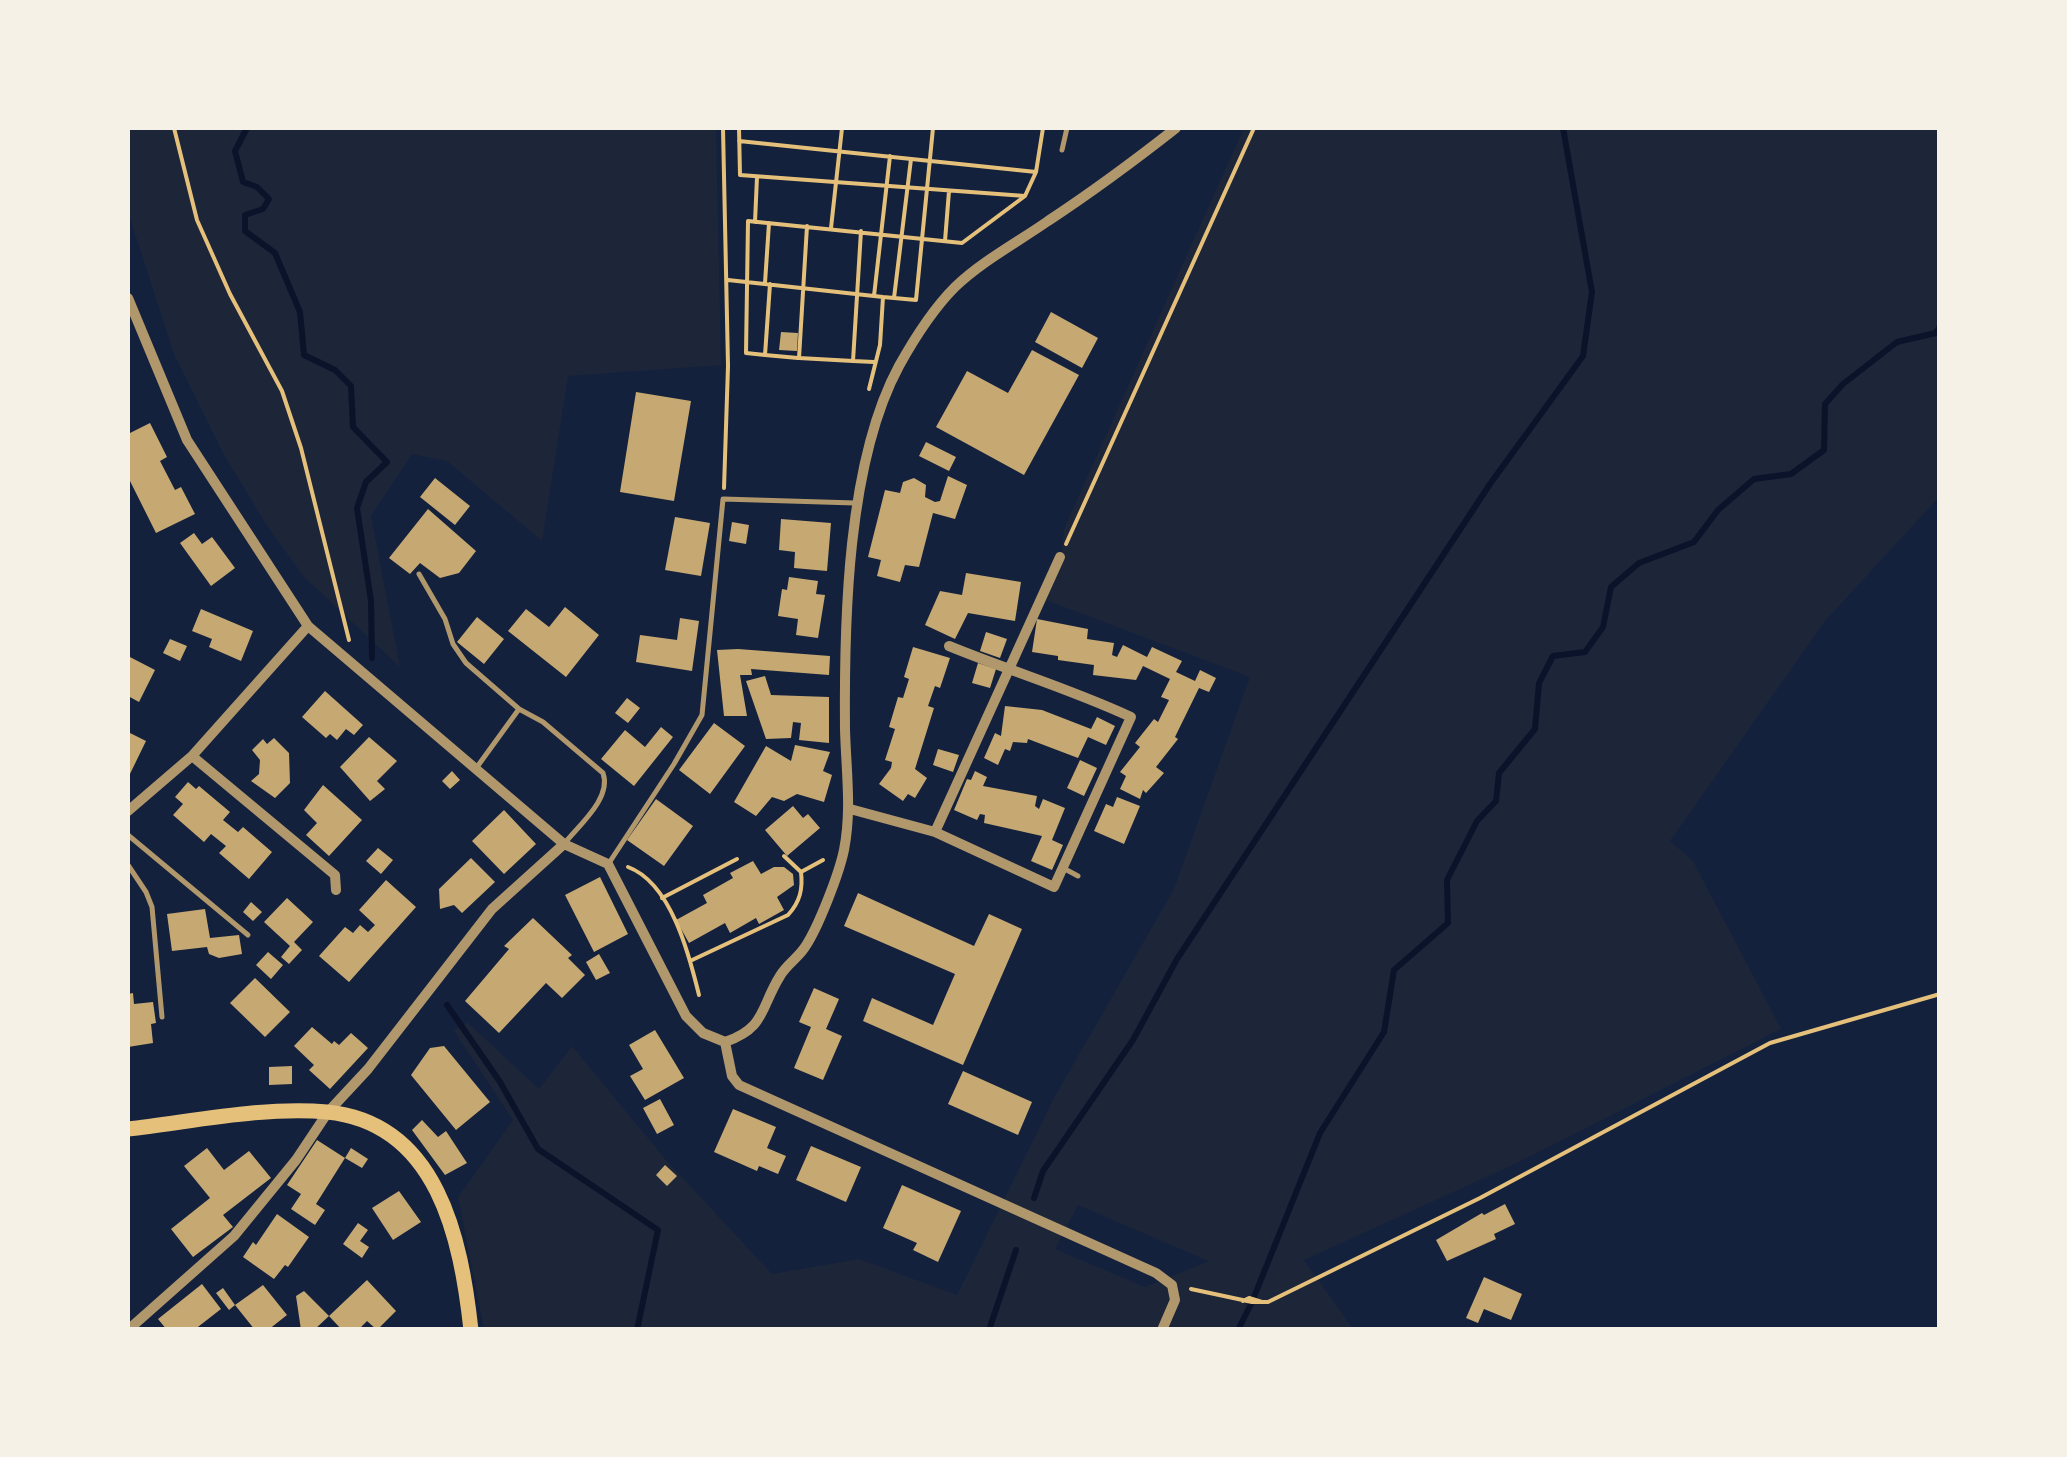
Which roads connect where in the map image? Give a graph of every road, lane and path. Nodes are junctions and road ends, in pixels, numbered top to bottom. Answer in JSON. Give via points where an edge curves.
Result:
{"nodes":[{"id":1,"x":174,"y":128,"type":"edge"},
{"id":2,"x":723,"y":128,"type":"edge"},
{"id":3,"x":739,"y":128,"type":"edge"},
{"id":4,"x":842,"y":128,"type":"edge"},
{"id":5,"x":933,"y":128,"type":"edge"},
{"id":6,"x":1043,"y":128,"type":"edge"},
{"id":7,"x":1067,"y":128,"type":"edge"},
{"id":8,"x":1176,"y":128,"type":"edge"},
{"id":9,"x":1254,"y":128,"type":"edge"},
{"id":10,"x":739,"y":141,"type":"junction"},
{"id":11,"x":840,"y":150,"type":"junction"},
{"id":12,"x":1062,"y":150,"type":"dead end"},
{"id":13,"x":890,"y":156,"type":"junction"},
{"id":14,"x":911,"y":158,"type":"junction"},
{"id":15,"x":930,"y":160,"type":"junction"},
{"id":16,"x":1036,"y":172,"type":"junction"},
{"id":17,"x":757,"y":176,"type":"junction"},
{"id":18,"x":836,"y":182,"type":"junction"},
{"id":19,"x":887,"y":188,"type":"junction"},
{"id":20,"x":908,"y":189,"type":"junction"},
{"id":21,"x":926,"y":190,"type":"junction"},
{"id":22,"x":949,"y":192,"type":"junction"},
{"id":23,"x":1024,"y":196,"type":"junction"},
{"id":24,"x":755,"y":222,"type":"junction"},
{"id":25,"x":769,"y":223,"type":"junction"},
{"id":26,"x":807,"y":226,"type":"junction"},
{"id":27,"x":830,"y":228,"type":"junction"},
{"id":28,"x":861,"y":231,"type":"junction"},
{"id":29,"x":881,"y":234,"type":"junction"},
{"id":30,"x":901,"y":236,"type":"junction"},
{"id":31,"x":922,"y":238,"type":"junction"},
{"id":32,"x":945,"y":241,"type":"junction"},
{"id":33,"x":728,"y":280,"type":"junction"},
{"id":34,"x":748,"y":282,"type":"junction"},
{"id":35,"x":768,"y":284,"type":"junction"},
{"id":36,"x":803,"y":288,"type":"junction"},
{"id":37,"x":858,"y":294,"type":"junction"},
{"id":38,"x":874,"y":296,"type":"junction"},
{"id":39,"x":884,"y":297,"type":"junction"},
{"id":40,"x":128,"y":298,"type":"edge"},
{"id":41,"x":894,"y":298,"type":"junction"},
{"id":42,"x":764,"y":356,"type":"junction"},
{"id":43,"x":799,"y":358,"type":"junction"},
{"id":44,"x":853,"y":360,"type":"junction"},
{"id":45,"x":876,"y":362,"type":"junction"},
{"id":46,"x":876,"y":416,"type":"junction"},
{"id":47,"x":723,"y":498,"type":"junction"},
{"id":48,"x":858,"y":503,"type":"junction"},
{"id":49,"x":1060,"y":557,"type":"joint"},
{"id":50,"x":419,"y":574,"type":"dead end"},
{"id":51,"x":308,"y":626,"type":"junction"},
{"id":52,"x":949,"y":646,"type":"dead end"},
{"id":53,"x":350,"y":662,"type":"junction"},
{"id":54,"x":1009,"y":670,"type":"junction"},
{"id":55,"x":519,"y":709,"type":"junction"},
{"id":56,"x":192,"y":756,"type":"junction"},
{"id":57,"x":475,"y":770,"type":"junction"},
{"id":58,"x":128,"y":795,"type":"edge"},
{"id":59,"x":139,"y":801,"type":"junction"},
{"id":60,"x":850,"y":810,"type":"junction"},
{"id":61,"x":128,"y":811,"type":"edge"},
{"id":62,"x":935,"y":832,"type":"junction"},
{"id":63,"x":128,"y":835,"type":"edge"},
{"id":64,"x":564,"y":844,"type":"junction"},
{"id":65,"x":784,"y":856,"type":"dead end"},
{"id":66,"x":738,"y":859,"type":"dead end"},
{"id":67,"x":608,"y":864,"type":"junction"},
{"id":68,"x":128,"y":865,"type":"edge"},
{"id":69,"x":1063,"y":868,"type":"junction"},
{"id":70,"x":1078,"y":876,"type":"dead end"},
{"id":71,"x":336,"y":890,"type":"dead end"},
{"id":72,"x":662,"y":898,"type":"junction"},
{"id":73,"x":248,"y":935,"type":"dead end"},
{"id":74,"x":690,"y":960,"type":"junction"},
{"id":75,"x":1940,"y":994,"type":"edge"},
{"id":76,"x":699,"y":995,"type":"dead end"},
{"id":77,"x":162,"y":1017,"type":"dead end"},
{"id":78,"x":726,"y":1042,"type":"junction"},
{"id":79,"x":328,"y":1112,"type":"junction"},
{"id":80,"x":128,"y":1129,"type":"edge"},
{"id":81,"x":1172,"y":1285,"type":"junction"},
{"id":82,"x":128,"y":1330,"type":"edge"},
{"id":83,"x":471,"y":1330,"type":"edge"},
{"id":84,"x":1162,"y":1330,"type":"edge"}],
"edges":[{"from":1,"to":53,"type":"path","via":[[197,220],[282,392],[301,448],[349,632]]},
{"from":2,"to":33,"type":"path"},
{"from":3,"to":10,"type":"path"},
{"from":4,"to":11,"type":"path"},
{"from":5,"to":15,"type":"path"},
{"from":6,"to":16,"type":"path"},
{"from":7,"to":12,"type":"lane"},
{"from":8,"to":46,"type":"street","via":[[956,285],[898,367]]},
{"from":9,"to":49,"type":"path"},
{"from":10,"to":11,"type":"path"},
{"from":10,"to":17,"type":"path","via":[[740,175]]},
{"from":11,"to":13,"type":"path"},
{"from":11,"to":18,"type":"path"},
{"from":13,"to":14,"type":"path"},
{"from":13,"to":19,"type":"path"},
{"from":14,"to":15,"type":"path"},
{"from":14,"to":20,"type":"path"},
{"from":15,"to":16,"type":"path"},
{"from":15,"to":21,"type":"path"},
{"from":16,"to":23,"type":"path"},
{"from":17,"to":18,"type":"path"},
{"from":17,"to":24,"type":"path"},
{"from":18,"to":19,"type":"path"},
{"from":18,"to":27,"type":"path"},
{"from":19,"to":20,"type":"path"},
{"from":19,"to":29,"type":"path"},
{"from":20,"to":21,"type":"path"},
{"from":20,"to":30,"type":"path"},
{"from":21,"to":22,"type":"path"},
{"from":21,"to":31,"type":"path"},
{"from":22,"to":23,"type":"path"},
{"from":22,"to":32,"type":"path"},
{"from":23,"to":32,"type":"path","via":[[962,243]]},
{"from":24,"to":25,"type":"path"},
{"from":24,"to":34,"type":"path","via":[[748,221]]},
{"from":25,"to":26,"type":"path"},
{"from":25,"to":35,"type":"path"},
{"from":26,"to":27,"type":"path"},
{"from":26,"to":36,"type":"path"},
{"from":27,"to":28,"type":"path"},
{"from":28,"to":29,"type":"path"},
{"from":28,"to":37,"type":"path"},
{"from":29,"to":30,"type":"path"},
{"from":29,"to":38,"type":"path"},
{"from":30,"to":31,"type":"path"},
{"from":30,"to":41,"type":"path"},
{"from":31,"to":32,"type":"path"},
{"from":31,"to":41,"type":"path","via":[[916,300]]},
{"from":33,"to":34,"type":"path"},
{"from":33,"to":47,"type":"path"},
{"from":34,"to":35,"type":"path"},
{"from":34,"to":42,"type":"path","via":[[746,353]]},
{"from":35,"to":36,"type":"path"},
{"from":35,"to":42,"type":"path"},
{"from":36,"to":37,"type":"path"},
{"from":36,"to":43,"type":"path"},
{"from":37,"to":38,"type":"path"},
{"from":37,"to":44,"type":"path"},
{"from":38,"to":39,"type":"path"},
{"from":39,"to":41,"type":"path"},
{"from":39,"to":45,"type":"path"},
{"from":40,"to":51,"type":"street","via":[[186,440]]},
{"from":42,"to":43,"type":"path"},
{"from":43,"to":44,"type":"path"},
{"from":44,"to":45,"type":"path"},
{"from":45,"to":46,"type":"path","via":[[868,395]]},
{"from":46,"to":48,"type":"street"},
{"from":47,"to":48,"type":"lane"},
{"from":47,"to":67,"type":"lane","via":[[702,714]]},
{"from":48,"to":60,"type":"street","via":[[845,635]]},
{"from":49,"to":54,"type":"street"},
{"from":50,"to":55,"type":"lane","via":[[466,663]]},
{"from":51,"to":53,"type":"street"},
{"from":51,"to":56,"type":"street"},
{"from":52,"to":54,"type":"street"},
{"from":53,"to":57,"type":"street"},
{"from":54,"to":62,"type":"street"},
{"from":54,"to":69,"type":"street","via":[[1131,717]]},
{"from":55,"to":57,"type":"lane"},
{"from":55,"to":64,"type":"lane","via":[[604,773],[604,795]]},
{"from":56,"to":59,"type":"street"},
{"from":56,"to":71,"type":"street","via":[[336,875]]},
{"from":57,"to":64,"type":"street"},
{"from":58,"to":59,"type":"street"},
{"from":59,"to":61,"type":"street"},
{"from":60,"to":62,"type":"street"},
{"from":60,"to":78,"type":"street","via":[[840,868],[806,946],[780,975],[762,1017],[746,1035]]},
{"from":62,"to":69,"type":"street","via":[[1054,887]]},
{"from":63,"to":73,"type":"lane"},
{"from":64,"to":67,"type":"street"},
{"from":64,"to":79,"type":"street","via":[[492,910]]},
{"from":65,"to":74,"type":"path","via":[[801,872],[802,884],[788,915]]},
{"from":66,"to":72,"type":"path"},
{"from":67,"to":72,"type":"path","via":[[644,873]]},
{"from":67,"to":78,"type":"street","via":[[686,1016],[703,1034]]},
{"from":68,"to":77,"type":"lane","via":[[152,906]]},
{"from":69,"to":70,"type":"lane"},
{"from":72,"to":74,"type":"path"},
{"from":74,"to":76,"type":"path"},
{"from":75,"to":81,"type":"path","via":[[1770,1043],[1480,1198],[1260,1300]]},
{"from":78,"to":81,"type":"street","via":[[740,1085]]},
{"from":79,"to":80,"type":"main road"},
{"from":79,"to":82,"type":"street","via":[[234,1236]]},
{"from":79,"to":83,"type":"main road","via":[[378,1126],[432,1178],[449,1216]]},
{"from":81,"to":84,"type":"street","via":[[1174,1300]]}]}
